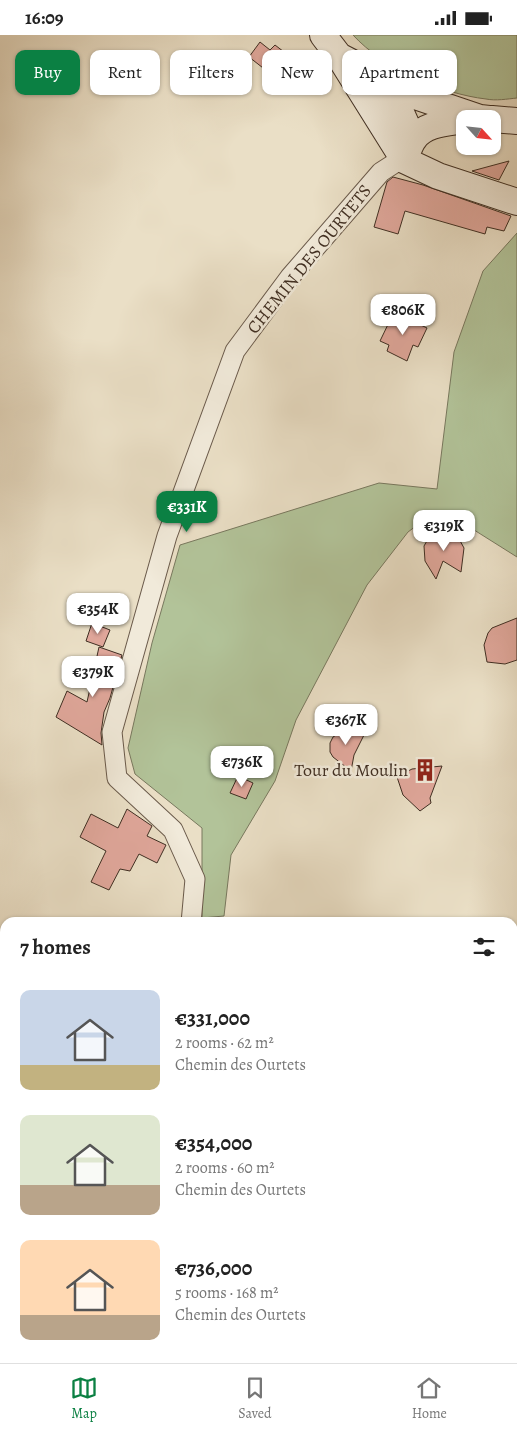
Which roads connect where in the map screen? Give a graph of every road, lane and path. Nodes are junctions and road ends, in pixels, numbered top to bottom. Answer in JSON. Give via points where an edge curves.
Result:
{"nodes":[{"id":1,"x":322,"y":35,"type":"edge"},
{"id":2,"x":339,"y":56,"type":"junction"},
{"id":3,"x":342,"y":58,"type":"edge"},
{"id":4,"x":391,"y":95,"type":"edge"},
{"id":5,"x":414,"y":95,"type":"edge"},
{"id":6,"x":456,"y":110,"type":"edge"},
{"id":7,"x":501,"y":120,"type":"edge"},
{"id":8,"x":517,"y":121,"type":"edge"},
{"id":9,"x":456,"y":122,"type":"edge"},
{"id":10,"x":404,"y":160,"type":"junction"},
{"id":11,"x":517,"y":203,"type":"edge"},
{"id":12,"x":192,"y":917,"type":"edge"}],
"edges":[{"from":1,"to":2,"type":"main road"},
{"from":2,"to":3,"type":"main road"},
{"from":2,"to":10,"type":"main road"},
{"from":4,"to":10,"type":"main road","via":[[406,124]]},
{"from":5,"to":6,"type":"main road"},
{"from":7,"to":8,"type":"main road"},
{"from":9,"to":10,"type":"main road","via":[[424,129],[414,139]]},
{"from":10,"to":11,"type":"main road","via":[[438,176]]},
{"from":10,"to":12,"type":"street","name":"CHEMIN DES OURTETS","via":[[381,172],[290,277],[235,351],[167,536],[112,732],[117,778],[173,830],[195,879]]}]}
